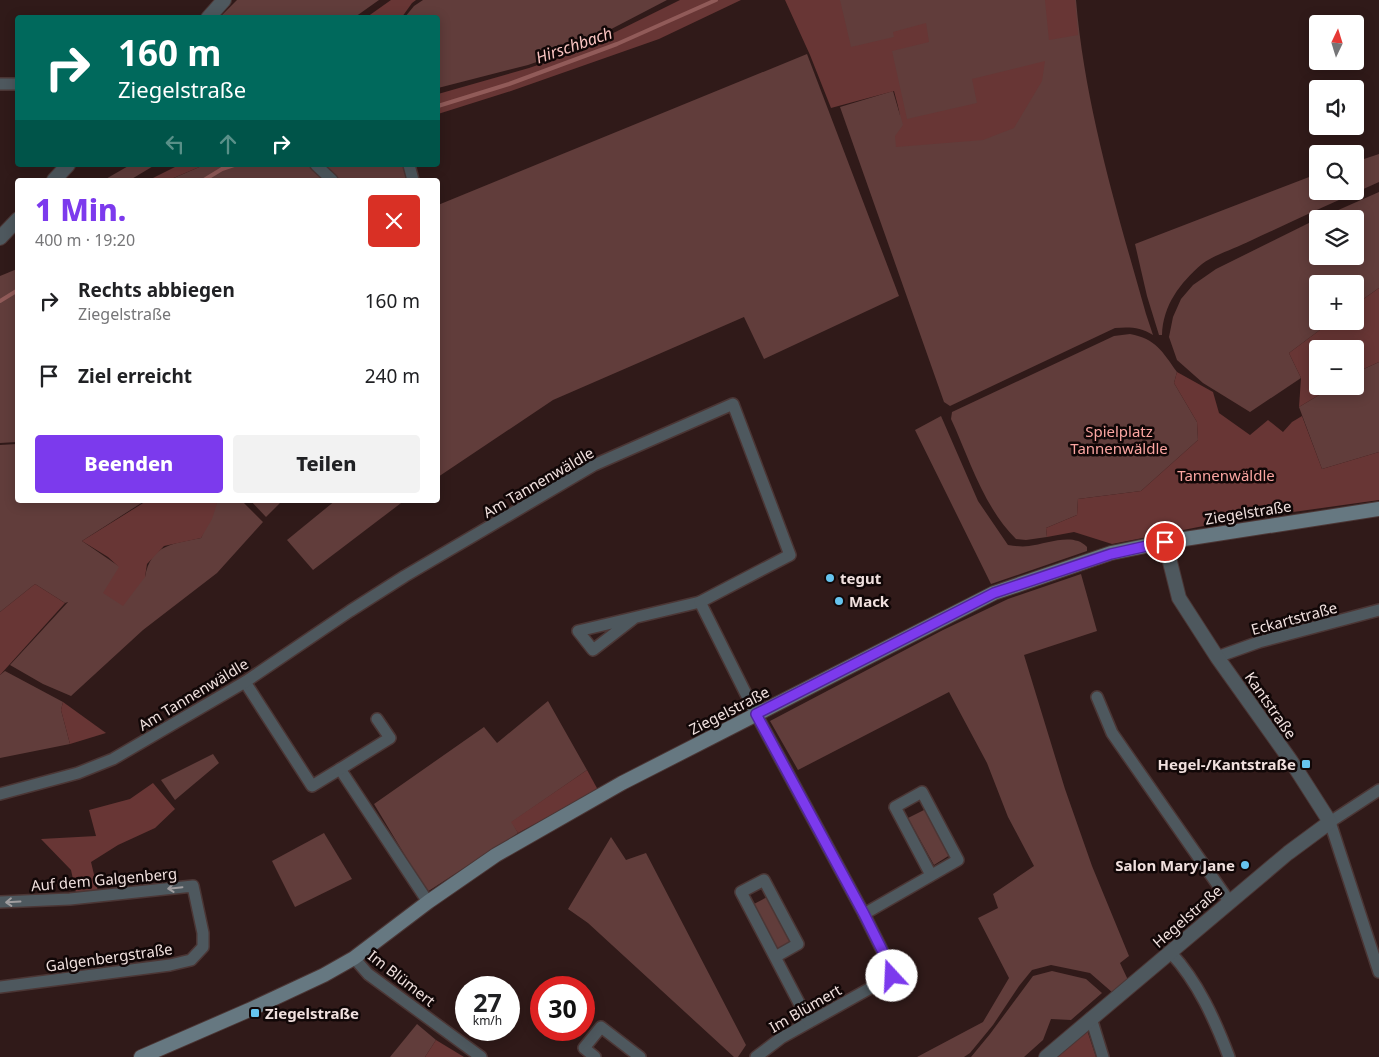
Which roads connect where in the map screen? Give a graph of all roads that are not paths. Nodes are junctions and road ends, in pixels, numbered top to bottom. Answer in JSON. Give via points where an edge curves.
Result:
{"nodes":[{"id":1,"x":224,"y":0,"type":"edge"},
{"id":2,"x":211,"y":15,"type":"edge"},
{"id":3,"x":0,"y":84,"type":"edge"},
{"id":4,"x":15,"y":84,"type":"edge"},
{"id":5,"x":66,"y":167,"type":"edge"},
{"id":6,"x":318,"y":167,"type":"edge"},
{"id":7,"x":56,"y":178,"type":"edge"},
{"id":8,"x":330,"y":178,"type":"edge"},
{"id":9,"x":15,"y":222,"type":"edge"},
{"id":10,"x":0,"y":238,"type":"edge"},
{"id":11,"x":1379,"y":509,"type":"edge"},
{"id":12,"x":1165,"y":542,"type":"junction"},
{"id":13,"x":700,"y":602,"type":"junction"},
{"id":14,"x":1379,"y":610,"type":"edge"},
{"id":15,"x":634,"y":619,"type":"dead end"},
{"id":16,"x":1218,"y":657,"type":"junction"},
{"id":17,"x":245,"y":682,"type":"junction"},
{"id":18,"x":1097,"y":697,"type":"dead end"},
{"id":19,"x":756,"y":714,"type":"junction"},
{"id":20,"x":377,"y":719,"type":"dead end"},
{"id":21,"x":340,"y":769,"type":"junction"},
{"id":22,"x":1379,"y":790,"type":"edge"},
{"id":23,"x":0,"y":794,"type":"edge"},
{"id":24,"x":1330,"y":822,"type":"junction"},
{"id":25,"x":931,"y":875,"type":"junction"},
{"id":26,"x":1229,"y":901,"type":"junction"},
{"id":27,"x":0,"y":902,"type":"edge"},
{"id":28,"x":428,"y":902,"type":"junction"},
{"id":29,"x":864,"y":914,"type":"junction"},
{"id":30,"x":203,"y":933,"type":"joint"},
{"id":31,"x":1171,"y":953,"type":"junction"},
{"id":32,"x":775,"y":957,"type":"junction"},
{"id":33,"x":354,"y":958,"type":"junction"},
{"id":34,"x":1379,"y":972,"type":"edge"},
{"id":35,"x":0,"y":986,"type":"edge"},
{"id":36,"x":1091,"y":1018,"type":"junction"},
{"id":37,"x":808,"y":1022,"type":"junction"},
{"id":38,"x":141,"y":1057,"type":"edge"},
{"id":39,"x":481,"y":1057,"type":"edge"},
{"id":40,"x":596,"y":1057,"type":"edge"},
{"id":41,"x":640,"y":1057,"type":"edge"},
{"id":42,"x":756,"y":1057,"type":"edge"},
{"id":43,"x":1046,"y":1057,"type":"edge"},
{"id":44,"x":1103,"y":1057,"type":"edge"},
{"id":45,"x":1229,"y":1057,"type":"edge"}],
"edges":[{"from":1,"to":2,"type":"street"},
{"from":3,"to":4,"type":"street"},
{"from":5,"to":7,"type":"street"},
{"from":6,"to":8,"type":"street"},
{"from":9,"to":10,"type":"street"},
{"from":11,"to":12,"type":"main road","name":"Ziegelstraße"},
{"from":12,"to":16,"type":"street","name":"Kantstraße","via":[[1179,598]]},
{"from":12,"to":19,"type":"main road","name":"Ziegelstraße","via":[[1111,554],[994,593]]},
{"from":13,"to":15,"type":"street"},
{"from":13,"to":17,"type":"street","name":"Am Tannenwäldle","via":[[790,556],[733,404],[594,465],[405,576]]},
{"from":13,"to":19,"type":"street"},
{"from":14,"to":16,"type":"street","name":"Eckartstraße","via":[[1259,642]]},
{"from":16,"to":24,"type":"street","name":"Kantstraße"},
{"from":17,"to":21,"type":"street","via":[[312,786]]},
{"from":17,"to":23,"type":"street","name":"Am Tannenwäldle","via":[[113,759],[78,773]]},
{"from":18,"to":26,"type":"street","via":[[1112,733]]},
{"from":19,"to":28,"type":"main road","name":"Ziegelstraße","via":[[622,783],[513,845]]},
{"from":19,"to":29,"type":"street"},
{"from":20,"to":21,"type":"street","via":[[390,738]]},
{"from":21,"to":28,"type":"street"},
{"from":22,"to":24,"type":"street","name":"Hegelstraße"},
{"from":24,"to":26,"type":"street","name":"Hegelstraße"},
{"from":24,"to":34,"type":"street","name":"Kantstraße"},
{"from":25,"to":25,"type":"street","via":[[895,807],[922,792],[958,860]]},
{"from":25,"to":29,"type":"street"},
{"from":26,"to":31,"type":"street","name":"Hegelstraße"},
{"from":30,"to":27,"type":"street","name":"Auf dem Galgenberg","one_way":true,"via":[[193,886],[70,899]]},
{"from":28,"to":33,"type":"main road","name":"Ziegelstraße"},
{"from":29,"to":37,"type":"street","name":"Im Blümert","via":[[892,976]]},
{"from":30,"to":35,"type":"street","name":"Galgenbergstraße","via":[[203,947],[191,960],[170,966]]},
{"from":31,"to":36,"type":"street","name":"Hegelstraße"},
{"from":31,"to":45,"type":"street","via":[[1186,969],[1211,1013]]},
{"from":32,"to":32,"type":"street","via":[[798,944],[764,880],[741,892]]},
{"from":32,"to":37,"type":"street"},
{"from":33,"to":38,"type":"main road","name":"Ziegelstraße","via":[[249,1010]]},
{"from":33,"to":39,"type":"street","name":"Im Blümert","via":[[368,974]]},
{"from":36,"to":43,"type":"street","name":"Hegelstraße"},
{"from":36,"to":44,"type":"street"},
{"from":37,"to":42,"type":"street","name":"Im Blümert"},
{"from":40,"to":41,"type":"street","via":[[584,1048],[601,1027]]}]}
